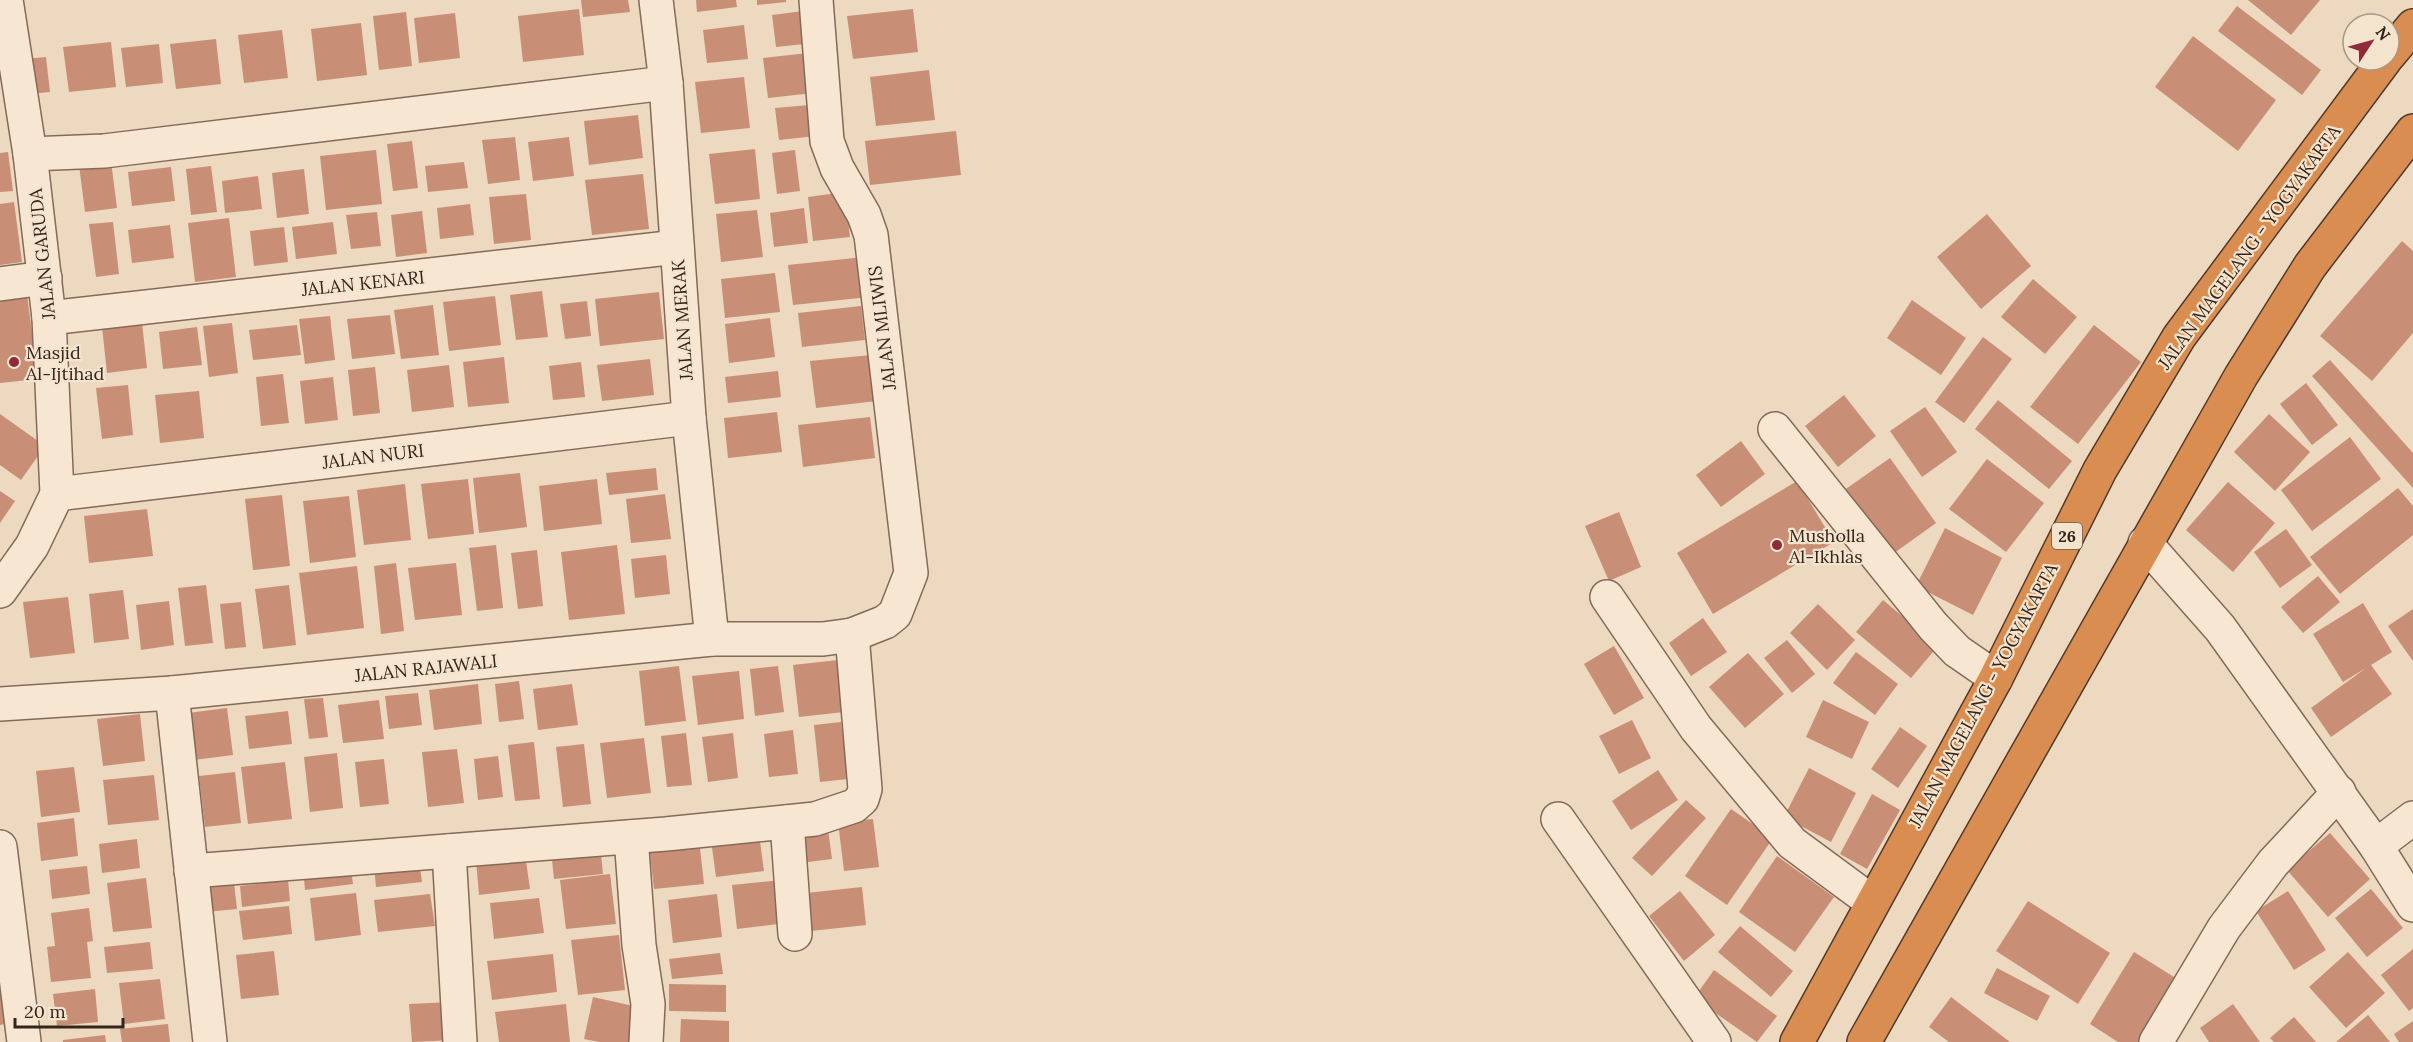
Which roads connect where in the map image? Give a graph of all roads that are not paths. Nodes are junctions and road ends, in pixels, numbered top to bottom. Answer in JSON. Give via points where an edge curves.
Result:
{"nodes":[{"id":1,"x":6,"y":0,"type":"edge"},
{"id":2,"x":656,"y":0,"type":"edge"},
{"id":3,"x":816,"y":0,"type":"edge"},
{"id":4,"x":2413,"y":26,"type":"edge"},
{"id":5,"x":2401,"y":40,"type":"edge"},
{"id":6,"x":2376,"y":72,"type":"edge"},
{"id":7,"x":666,"y":83,"type":"junction"},
{"id":8,"x":2413,"y":131,"type":"edge"},
{"id":9,"x":30,"y":154,"type":"junction"},
{"id":10,"x":677,"y":247,"type":"junction"},
{"id":11,"x":45,"y":279,"type":"junction"},
{"id":12,"x":0,"y":284,"type":"edge"},
{"id":13,"x":49,"y":318,"type":"junction"},
{"id":14,"x":689,"y":418,"type":"junction"},
{"id":15,"x":1775,"y":429,"type":"dead end"},
{"id":16,"x":57,"y":494,"type":"junction"},
{"id":17,"x":2145,"y":543,"type":"junction"},
{"id":18,"x":0,"y":591,"type":"edge"},
{"id":19,"x":1607,"y":597,"type":"dead end"},
{"id":20,"x":852,"y":634,"type":"junction"},
{"id":21,"x":712,"y":639,"type":"junction"},
{"id":22,"x":1996,"y":678,"type":"junction"},
{"id":23,"x":172,"y":693,"type":"junction"},
{"id":24,"x":0,"y":704,"type":"edge"},
{"id":25,"x":2339,"y":792,"type":"junction"},
{"id":26,"x":2413,"y":818,"type":"edge"},
{"id":27,"x":1558,"y":819,"type":"dead end"},
{"id":28,"x":787,"y":822,"type":"junction"},
{"id":29,"x":631,"y":837,"type":"junction"},
{"id":30,"x":2376,"y":846,"type":"junction"},
{"id":31,"x":0,"y":847,"type":"edge"},
{"id":32,"x":449,"y":851,"type":"junction"},
{"id":33,"x":191,"y":871,"type":"junction"},
{"id":34,"x":1872,"y":902,"type":"junction"},
{"id":35,"x":2413,"y":905,"type":"edge"},
{"id":36,"x":795,"y":934,"type":"dead end"},
{"id":37,"x":24,"y":1042,"type":"edge"},
{"id":38,"x":210,"y":1042,"type":"edge"},
{"id":39,"x":460,"y":1042,"type":"edge"},
{"id":40,"x":646,"y":1042,"type":"edge"},
{"id":41,"x":1714,"y":1042,"type":"edge"},
{"id":42,"x":1797,"y":1042,"type":"edge"},
{"id":43,"x":1864,"y":1042,"type":"edge"},
{"id":44,"x":2156,"y":1042,"type":"edge"}],
"edges":[{"from":1,"to":9,"type":"street","name":"JALAN GARUDA"},
{"from":2,"to":7,"type":"street","name":"JALAN MERAK"},
{"from":3,"to":20,"type":"street","name":"JALAN MLIWIS","via":[[827,141],[871,235],[911,573],[895,614],[885,622]]},
{"from":4,"to":5,"type":"highway"},
{"from":6,"to":22,"type":"highway","name":"JALAN MAGELANG - YOGYAKARTA","number":"26","via":[[2179,337],[2100,470]]},
{"from":7,"to":9,"type":"street","via":[[104,151]]},
{"from":7,"to":10,"type":"street","name":"JALAN MERAK"},
{"from":8,"to":17,"type":"highway","via":[[2310,266]]},
{"from":9,"to":11,"type":"street","name":"JALAN GARUDA"},
{"from":10,"to":13,"type":"street","name":"JALAN KENARI"},
{"from":10,"to":14,"type":"street","name":"JALAN MERAK"},
{"from":11,"to":12,"type":"street"},
{"from":11,"to":13,"type":"street","name":"JALAN GARUDA"},
{"from":13,"to":16,"type":"street","name":"JALAN GARUDA"},
{"from":14,"to":16,"type":"street","name":"JALAN NURI"},
{"from":14,"to":21,"type":"street","name":"JALAN MERAK"},
{"from":15,"to":22,"type":"street","via":[[1933,626],[1957,651]]},
{"from":16,"to":18,"type":"street","name":"JALAN GARUDA","via":[[32,546]]},
{"from":17,"to":25,"type":"street","via":[[2220,628]]},
{"from":17,"to":43,"type":"highway"},
{"from":19,"to":34,"type":"street","via":[[1696,728],[1792,843]]},
{"from":20,"to":21,"type":"street","name":"JALAN RAJAWALI","via":[[823,639]]},
{"from":20,"to":28,"type":"street","via":[[865,789],[862,799],[854,806],[815,819]]},
{"from":21,"to":23,"type":"street","name":"JALAN RAJAWALI"},
{"from":22,"to":34,"type":"highway","name":"JALAN MAGELANG - YOGYAKARTA","number":"26"},
{"from":23,"to":24,"type":"street","name":"JALAN RAJAWALI"},
{"from":23,"to":33,"type":"street"},
{"from":25,"to":30,"type":"street"},
{"from":25,"to":44,"type":"street","via":[[2273,863],[2224,928]]},
{"from":26,"to":30,"type":"street"},
{"from":27,"to":41,"type":"street"},
{"from":28,"to":29,"type":"street"},
{"from":28,"to":36,"type":"street"},
{"from":29,"to":32,"type":"street"},
{"from":29,"to":40,"type":"street","via":[[648,1004]]},
{"from":30,"to":35,"type":"street"},
{"from":31,"to":37,"type":"street"},
{"from":32,"to":33,"type":"street"},
{"from":32,"to":39,"type":"street"},
{"from":33,"to":38,"type":"street"},
{"from":34,"to":42,"type":"highway","name":"JALAN MAGELANG - YOGYAKARTA","number":"26"}]}
